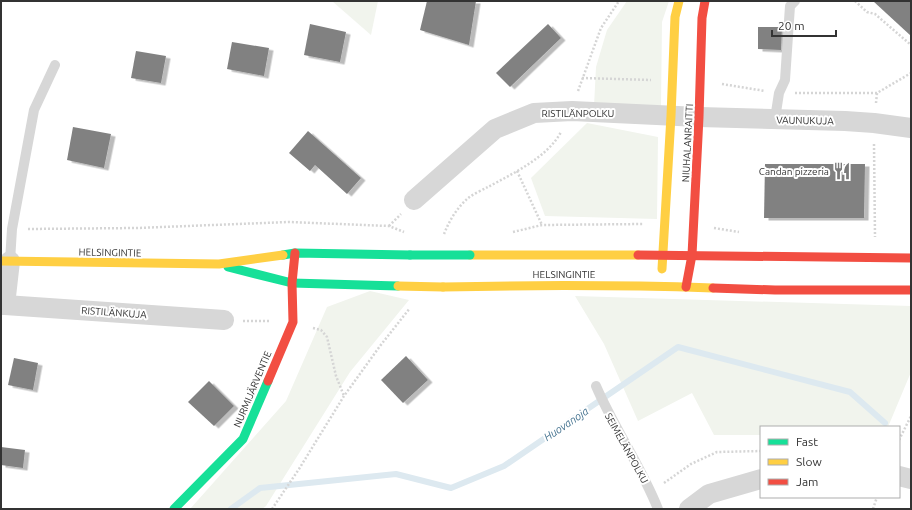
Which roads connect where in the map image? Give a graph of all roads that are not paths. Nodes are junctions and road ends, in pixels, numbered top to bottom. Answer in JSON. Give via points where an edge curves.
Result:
{"nodes":[{"id":1,"x":679,"y":1,"type":"edge"},
{"id":2,"x":705,"y":1,"type":"edge"},
{"id":3,"x":795,"y":1,"type":"edge"},
{"id":4,"x":55,"y":64,"type":"dead end"},
{"id":5,"x":671,"y":116,"type":"junction"},
{"id":6,"x":700,"y":117,"type":"junction"},
{"id":7,"x":775,"y":119,"type":"junction"},
{"id":8,"x":911,"y":128,"type":"edge"},
{"id":9,"x":414,"y":200,"type":"dead end"},
{"id":10,"x":295,"y":253,"type":"junction"},
{"id":11,"x":662,"y":255,"type":"junction"},
{"id":12,"x":692,"y":255,"type":"junction"},
{"id":13,"x":911,"y":258,"type":"edge"},
{"id":14,"x":5,"y":261,"type":"edge"},
{"id":15,"x":219,"y":264,"type":"junction"},
{"id":16,"x":292,"y":283,"type":"junction"},
{"id":17,"x":661,"y":286,"type":"junction"},
{"id":18,"x":686,"y":287,"type":"junction"},
{"id":19,"x":911,"y":290,"type":"edge"},
{"id":20,"x":3,"y":305,"type":"edge"},
{"id":21,"x":224,"y":320,"type":"dead end"},
{"id":22,"x":596,"y":386,"type":"dead end"},
{"id":23,"x":900,"y":476,"type":"edge"},
{"id":24,"x":760,"y":479,"type":"edge"},
{"id":25,"x":911,"y":479,"type":"edge"},
{"id":26,"x":174,"y":509,"type":"edge"},
{"id":27,"x":658,"y":509,"type":"edge"},
{"id":28,"x":689,"y":509,"type":"edge"}],
"edges":[{"from":1,"to":5,"type":"street","name":"NIUHALANRAITTI","via":[[675,18]]},
{"from":2,"to":6,"type":"street","name":"NIUHALANRAITTI","via":[[702,18]]},
{"from":3,"to":7,"type":"lane","via":[[790,6],[785,80],[779,93]]},
{"from":4,"to":14,"type":"lane","via":[[34,110]]},
{"from":5,"to":6,"type":"street","name":"RISTILÄNPOLKU"},
{"from":5,"to":9,"type":"street","name":"RISTILÄNPOLKU","via":[[572,111],[534,113],[495,129]]},
{"from":5,"to":11,"type":"street","name":"NIUHALANRAITTI"},
{"from":6,"to":7,"type":"street","name":"VAUNUKUJA"},
{"from":6,"to":12,"type":"street","name":"NIUHALANRAITTI"},
{"from":7,"to":8,"type":"street","name":"VAUNUKUJA","via":[[874,123]]},
{"from":10,"to":11,"type":"street","name":"HELSINGINTIE","bridge":true},
{"from":10,"to":15,"type":"street","name":"HELSINGINTIE"},
{"from":10,"to":16,"type":"street","name":"NURMIJÄRVENTIE"},
{"from":11,"to":12,"type":"street","name":"HELSINGINTIE"},
{"from":11,"to":17,"type":"street","name":"NIUHALANRAITTI"},
{"from":12,"to":13,"type":"street","name":"HELSINGINTIE"},
{"from":12,"to":18,"type":"street","name":"NIUHALANRAITTI"},
{"from":14,"to":15,"type":"street","name":"HELSINGINTIE"},
{"from":14,"to":20,"type":"street","name":"RISTILÄNKUJA"},
{"from":15,"to":16,"type":"street","name":"HELSINGINTIE"},
{"from":16,"to":17,"type":"street","name":"HELSINGINTIE","bridge":true,"via":[[443,287]]},
{"from":16,"to":26,"type":"street","name":"NURMIJÄRVENTIE","via":[[293,322],[242,439]]},
{"from":17,"to":18,"type":"street","name":"HELSINGINTIE"},
{"from":18,"to":19,"type":"street","name":"HELSINGINTIE"},
{"from":20,"to":21,"type":"street","name":"RISTILÄNKUJA"},
{"from":22,"to":27,"type":"lane","name":"SEIMELÄNPOLKU"},
{"from":23,"to":25,"type":"street"},
{"from":24,"to":28,"type":"street","via":[[709,494]]}]}
